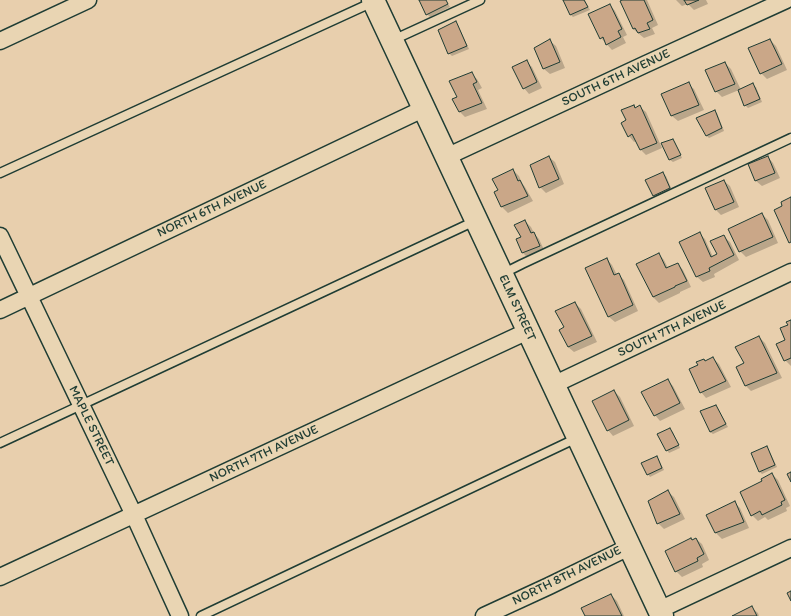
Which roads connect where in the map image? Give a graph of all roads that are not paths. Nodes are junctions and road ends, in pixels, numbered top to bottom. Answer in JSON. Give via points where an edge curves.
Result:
{"nodes":[{"id":1,"x":88,"y":0,"type":"edge"},
{"id":2,"x":480,"y":0,"type":"edge"},
{"id":3,"x":786,"y":0,"type":"edge"},
{"id":4,"x":373,"y":1,"type":"edge"},
{"id":5,"x":391,"y":40,"type":"junction"},
{"id":6,"x":0,"y":41,"type":"edge"},
{"id":7,"x":424,"y":109,"type":"junction"},
{"id":8,"x":791,"y":138,"type":"edge"},
{"id":9,"x":446,"y":157,"type":"junction"},
{"id":10,"x":0,"y":174,"type":"edge"},
{"id":11,"x":476,"y":220,"type":"junction"},
{"id":12,"x":0,"y":236,"type":"edge"},
{"id":13,"x":791,"y":272,"type":"edge"},
{"id":14,"x":502,"y":274,"type":"junction"},
{"id":15,"x":29,"y":296,"type":"junction"},
{"id":16,"x":0,"y":310,"type":"edge"},
{"id":17,"x":528,"y":331,"type":"junction"},
{"id":18,"x":553,"y":385,"type":"junction"},
{"id":19,"x":80,"y":405,"type":"junction"},
{"id":20,"x":578,"y":437,"type":"junction"},
{"id":21,"x":0,"y":442,"type":"edge"},
{"id":22,"x":134,"y":515,"type":"junction"},
{"id":23,"x":629,"y":547,"type":"junction"},
{"id":24,"x":791,"y":548,"type":"edge"},
{"id":25,"x":0,"y":577,"type":"edge"},
{"id":26,"x":661,"y":613,"type":"edge"},
{"id":27,"x":180,"y":616,"type":"edge"},
{"id":28,"x":201,"y":616,"type":"edge"},
{"id":29,"x":484,"y":616,"type":"edge"}],
"edges":[{"from":1,"to":6,"type":"street"},
{"from":2,"to":5,"type":"lane"},
{"from":3,"to":9,"type":"street","name":"SOUTH 6TH AVENUE"},
{"from":4,"to":5,"type":"street","name":"ELM STREET"},
{"from":4,"to":10,"type":"lane"},
{"from":5,"to":7,"type":"street","name":"ELM STREET"},
{"from":7,"to":9,"type":"street","name":"ELM STREET"},
{"from":7,"to":15,"type":"street","name":"NORTH 6TH AVENUE"},
{"from":8,"to":14,"type":"lane"},
{"from":9,"to":11,"type":"street","name":"ELM STREET"},
{"from":11,"to":14,"type":"street","name":"ELM STREET"},
{"from":11,"to":19,"type":"lane"},
{"from":12,"to":15,"type":"street","name":"MAPLE STREET"},
{"from":13,"to":18,"type":"street","name":"SOUTH 7TH AVENUE"},
{"from":14,"to":17,"type":"street","name":"ELM STREET"},
{"from":15,"to":16,"type":"street","name":"NORTH 6TH AVENUE"},
{"from":15,"to":19,"type":"street","name":"MAPLE STREET"},
{"from":17,"to":18,"type":"street","name":"ELM STREET"},
{"from":17,"to":22,"type":"street","name":"NORTH 7TH AVENUE"},
{"from":18,"to":20,"type":"street","name":"ELM STREET"},
{"from":19,"to":21,"type":"lane"},
{"from":19,"to":22,"type":"street","name":"MAPLE STREET"},
{"from":20,"to":23,"type":"street","name":"ELM STREET"},
{"from":20,"to":28,"type":"lane"},
{"from":22,"to":25,"type":"street","name":"NORTH 7TH AVENUE"},
{"from":22,"to":27,"type":"street","name":"MAPLE STREET"},
{"from":23,"to":26,"type":"street","name":"ELM STREET"},
{"from":23,"to":29,"type":"street","name":"NORTH 8TH AVENUE"},
{"from":24,"to":26,"type":"street"}]}
